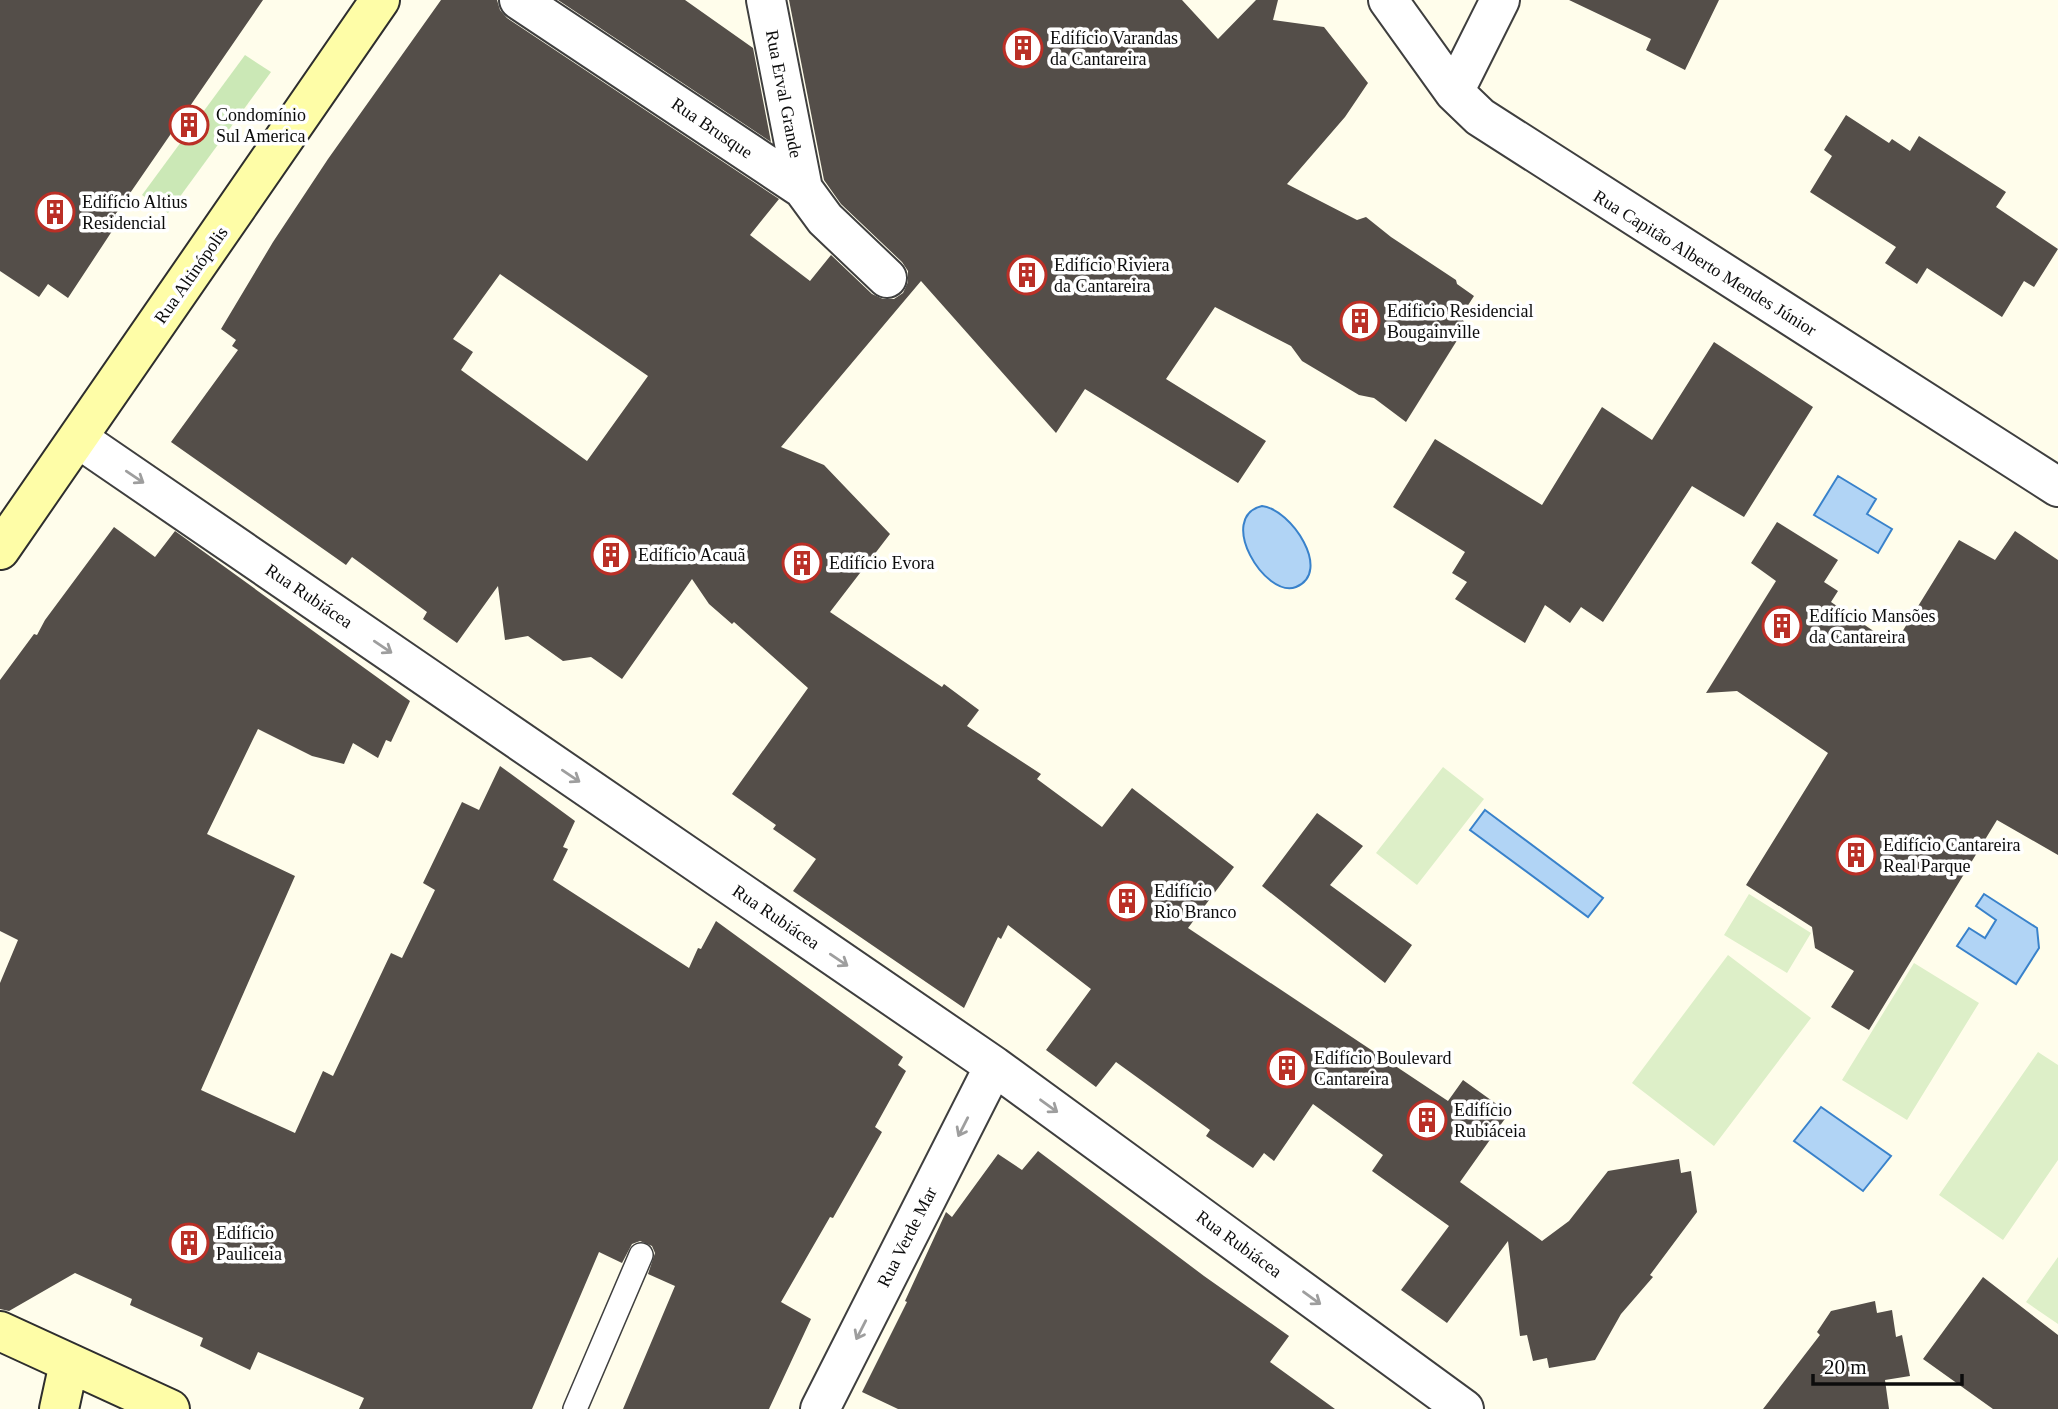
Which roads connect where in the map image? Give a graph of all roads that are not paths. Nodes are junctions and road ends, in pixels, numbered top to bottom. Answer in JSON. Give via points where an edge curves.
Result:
{"nodes":[{"id":1,"x":380,"y":0,"type":"edge"},
{"id":2,"x":519,"y":0,"type":"edge"},
{"id":3,"x":766,"y":0,"type":"edge"},
{"id":4,"x":1388,"y":0,"type":"edge"},
{"id":5,"x":1500,"y":0,"type":"edge"},
{"id":6,"x":1454,"y":92,"type":"junction"},
{"id":7,"x":803,"y":189,"type":"junction"},
{"id":8,"x":887,"y":278,"type":"dead end"},
{"id":9,"x":79,"y":439,"type":"junction"},
{"id":10,"x":2058,"y":487,"type":"edge"},
{"id":11,"x":4,"y":535,"type":"edge"},
{"id":12,"x":994,"y":1066,"type":"junction"},
{"id":13,"x":641,"y":1255,"type":"dead end"},
{"id":14,"x":0,"y":1331,"type":"edge"},
{"id":15,"x":69,"y":1363,"type":"junction"},
{"id":16,"x":59,"y":1409,"type":"edge"},
{"id":17,"x":170,"y":1409,"type":"edge"},
{"id":18,"x":575,"y":1409,"type":"edge"},
{"id":19,"x":820,"y":1409,"type":"edge"},
{"id":20,"x":1464,"y":1409,"type":"edge"}],
"edges":[{"from":1,"to":9,"type":"street","name":"Rua Altinópolis"},
{"from":2,"to":7,"type":"street","name":"Rua Brusque"},
{"from":3,"to":7,"type":"street","name":"Rua Erval Grande"},
{"from":4,"to":6,"type":"street","name":"Rua Capitão Alberto Mendes Júnior"},
{"from":5,"to":6,"type":"street"},
{"from":6,"to":10,"type":"street","name":"Rua Capitão Alberto Mendes Júnior","via":[[1505,135]]},
{"from":7,"to":8,"type":"street","name":"Rua Brusque","via":[[825,219]]},
{"from":9,"to":11,"type":"street","name":"Rua Altinópolis"},
{"from":9,"to":12,"type":"street","name":"Rua Rubiácea","one_way":true},
{"from":12,"to":19,"type":"street","name":"Rua Verde Mar","one_way":true},
{"from":12,"to":20,"type":"street","name":"Rua Rubiácea","one_way":true},
{"from":13,"to":18,"type":"lane"},
{"from":14,"to":15,"type":"street"},
{"from":15,"to":16,"type":"street"},
{"from":15,"to":17,"type":"street"}]}
